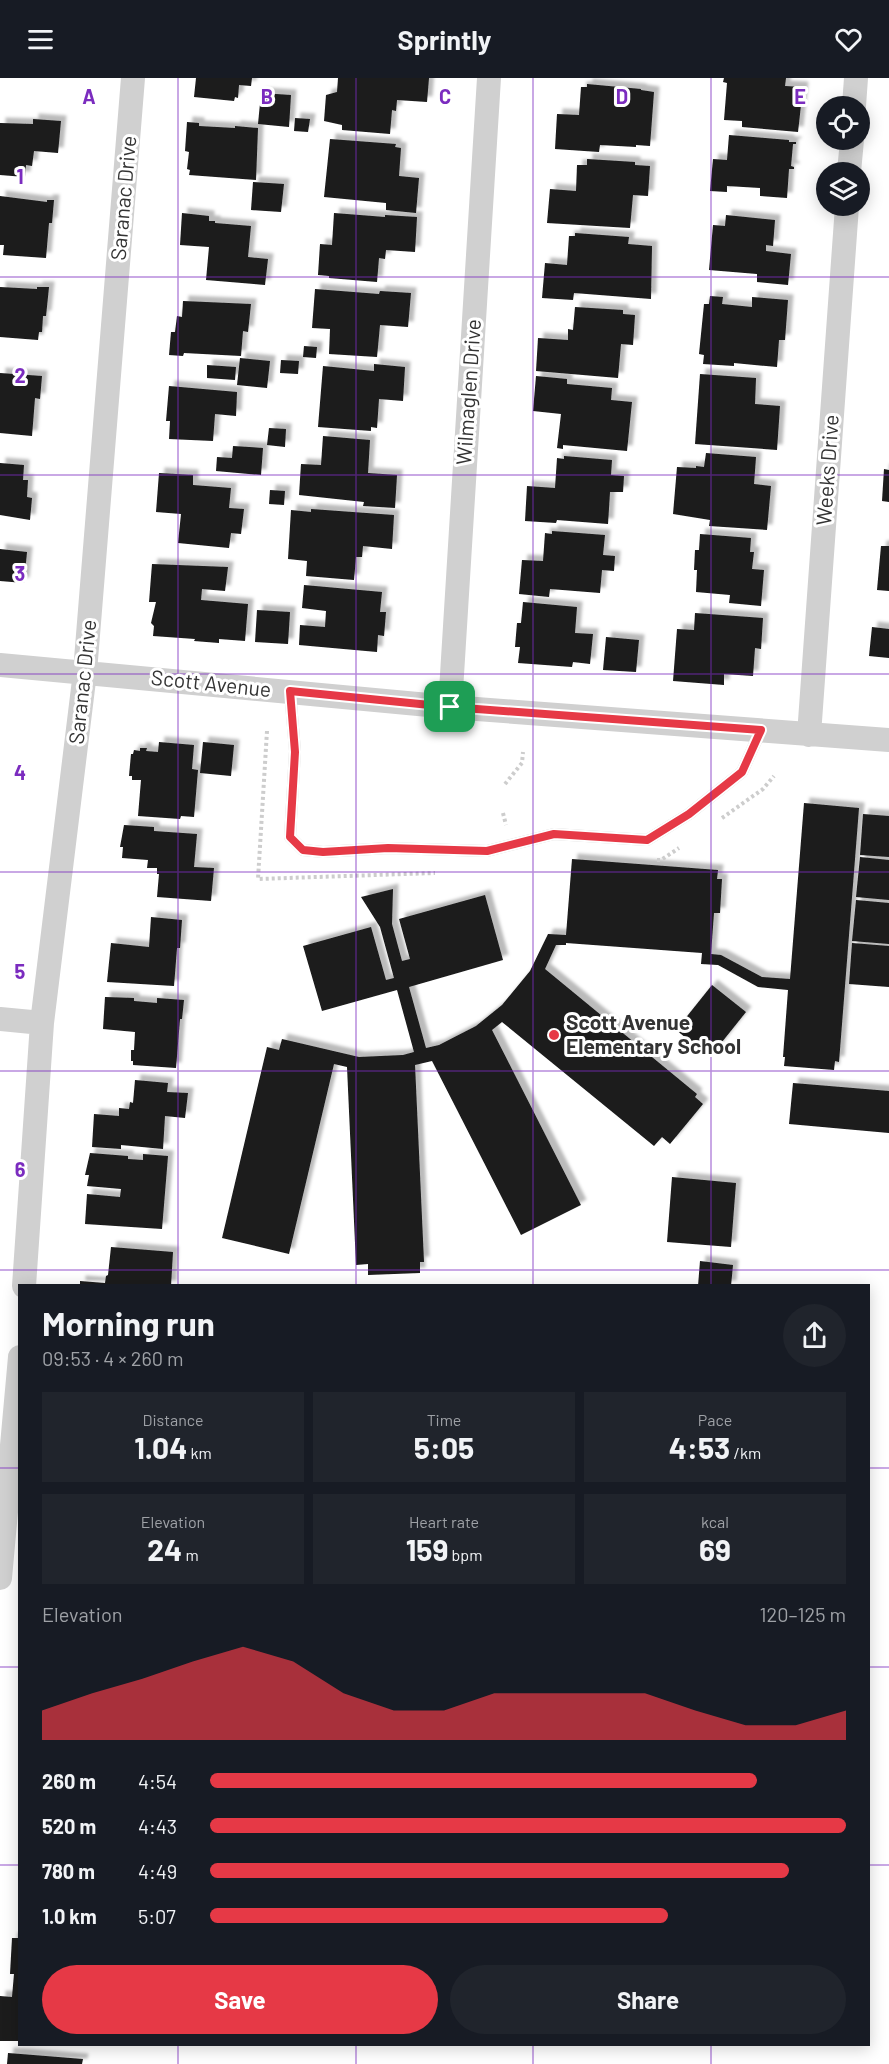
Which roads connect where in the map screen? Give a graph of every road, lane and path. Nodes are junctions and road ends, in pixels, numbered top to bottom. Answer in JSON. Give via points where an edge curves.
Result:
{"nodes":[{"id":1,"x":133,"y":78,"type":"edge"},
{"id":2,"x":489,"y":78,"type":"edge"},
{"id":3,"x":856,"y":78,"type":"edge"},
{"id":4,"x":855,"y":96,"type":"edge"},
{"id":5,"x":846,"y":216,"type":"edge"},
{"id":6,"x":0,"y":665,"type":"edge"},
{"id":7,"x":85,"y":672,"type":"junction"},
{"id":8,"x":290,"y":691,"type":"junction"},
{"id":9,"x":450,"y":707,"type":"junction"},
{"id":10,"x":761,"y":730,"type":"junction"},
{"id":11,"x":809,"y":735,"type":"junction"},
{"id":12,"x":889,"y":741,"type":"edge"},
{"id":13,"x":523,"y":752,"type":"dead end"},
{"id":14,"x":506,"y":784,"type":"dead end"},
{"id":15,"x":502,"y":813,"type":"dead end"},
{"id":16,"x":507,"y":829,"type":"dead end"},
{"id":17,"x":0,"y":1019,"type":"edge"},
{"id":18,"x":42,"y":1023,"type":"junction"},
{"id":19,"x":24,"y":1284,"type":"edge"},
{"id":20,"x":0,"y":1362,"type":"edge"},
{"id":21,"x":18,"y":1363,"type":"edge"},
{"id":22,"x":18,"y":1374,"type":"edge"},
{"id":23,"x":0,"y":1578,"type":"edge"}],
"edges":[{"from":1,"to":7,"type":"street","name":"Saranac Drive"},
{"from":2,"to":9,"type":"street","name":"Wilmaglen Drive"},
{"from":3,"to":4,"type":"street"},
{"from":5,"to":11,"type":"street","name":"Weeks Drive"},
{"from":6,"to":7,"type":"street","name":"Scott Avenue"},
{"from":7,"to":8,"type":"street","name":"Scott Avenue"},
{"from":7,"to":18,"type":"street","name":"Saranac Drive"},
{"from":8,"to":9,"type":"street","name":"Scott Avenue"},
{"from":8,"to":10,"type":"lane","via":[[295,752],[290,837],[303,850],[323,852],[388,848],[487,851],[554,834],[647,840],[689,814],[742,772]]},
{"from":9,"to":10,"type":"street","name":"Scott Avenue"},
{"from":10,"to":11,"type":"street","name":"Scott Avenue"},
{"from":11,"to":12,"type":"street","name":"Scott Avenue"},
{"from":13,"to":14,"type":"path","via":[[522,763]]},
{"from":15,"to":16,"type":"path"},
{"from":17,"to":18,"type":"street"},
{"from":18,"to":19,"type":"street","name":"Saranac Drive"},
{"from":20,"to":21,"type":"street"},
{"from":22,"to":23,"type":"street"}]}
